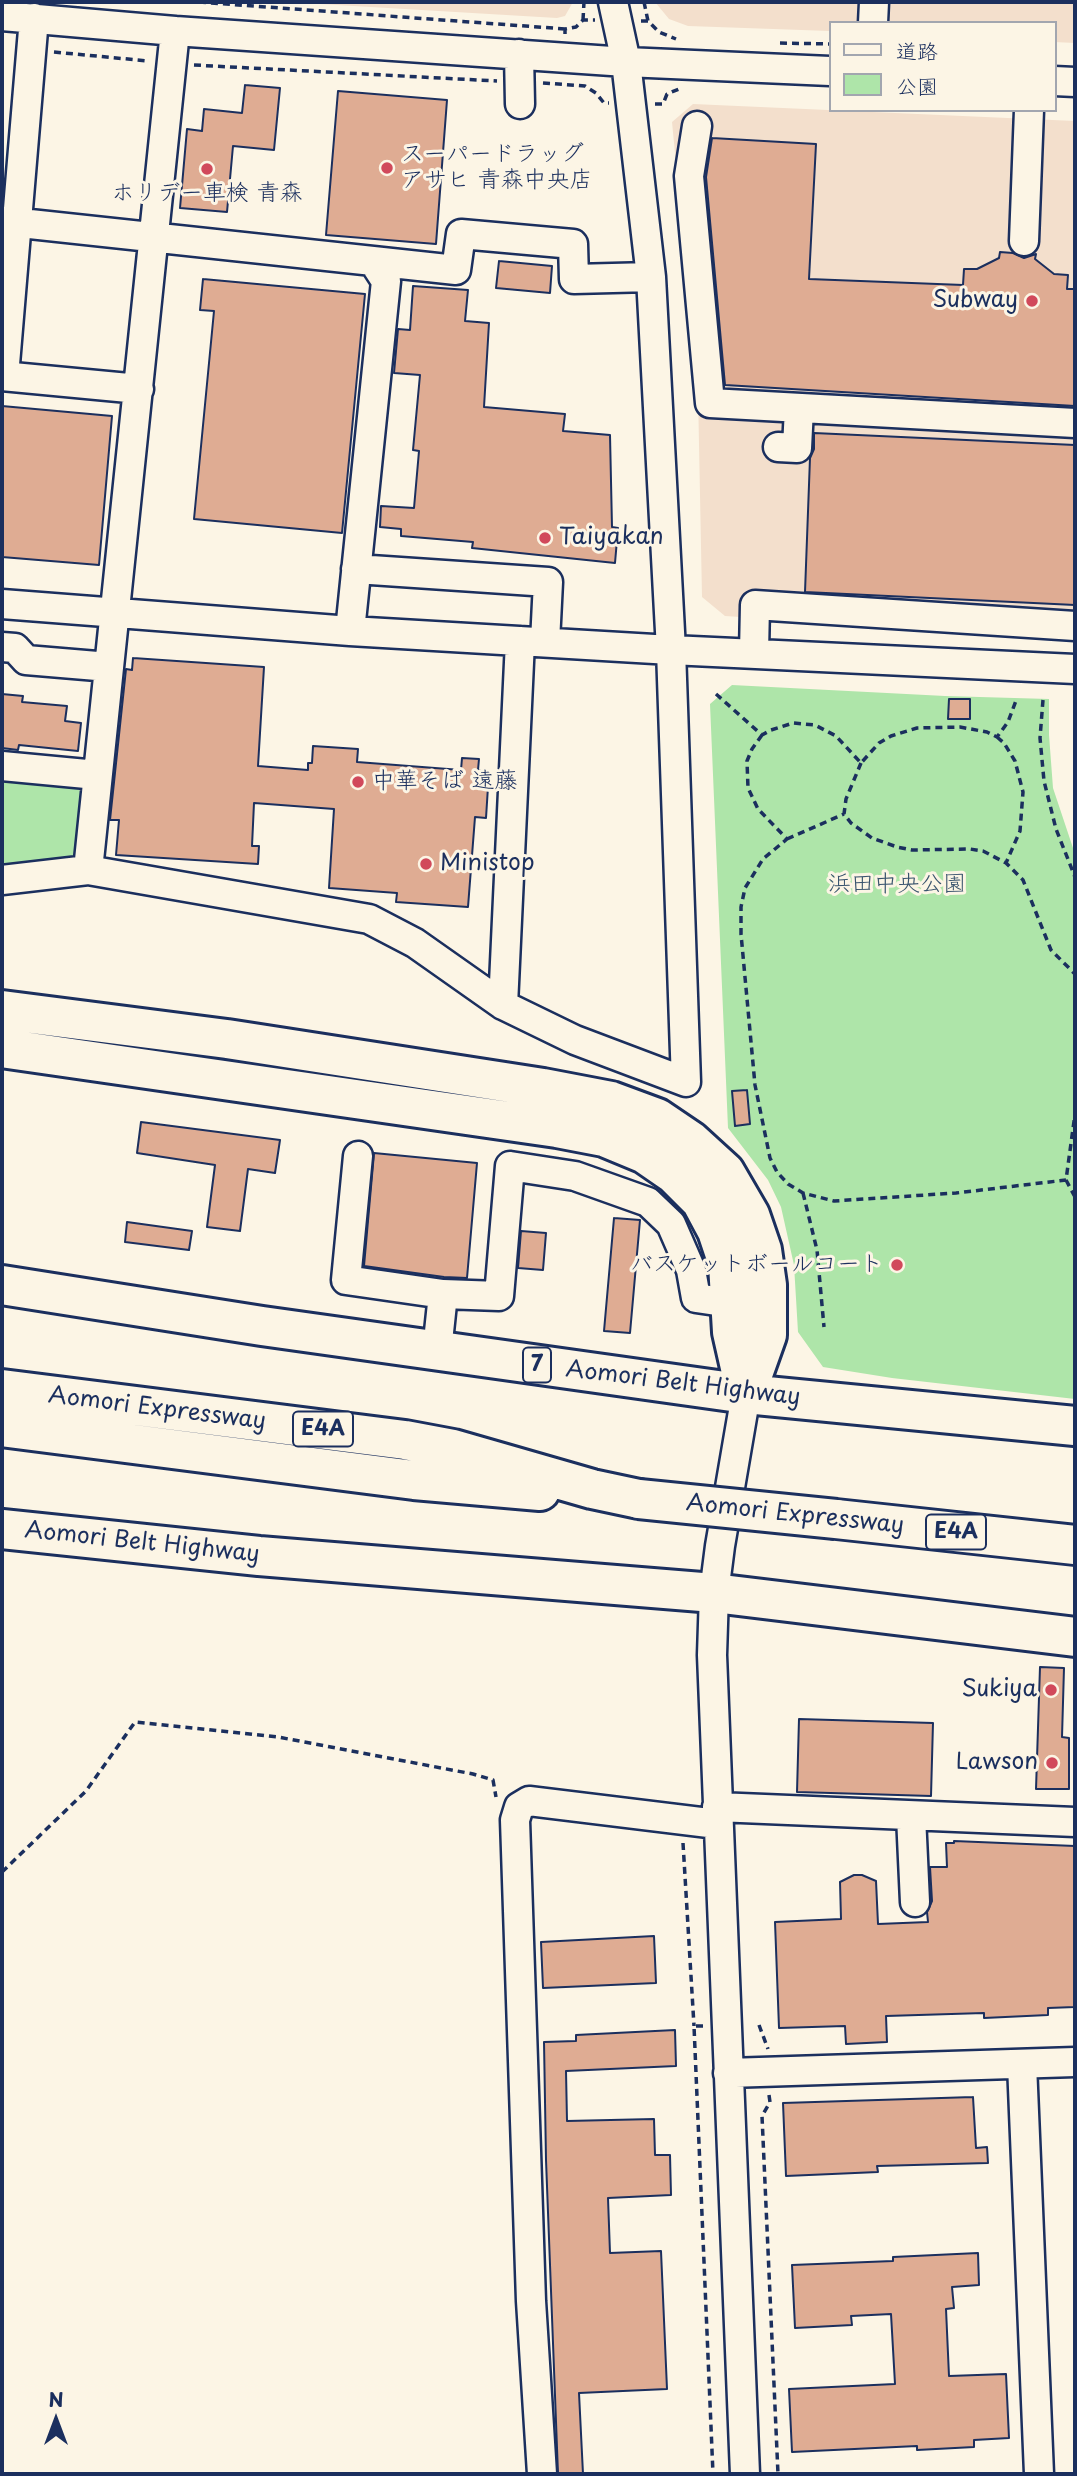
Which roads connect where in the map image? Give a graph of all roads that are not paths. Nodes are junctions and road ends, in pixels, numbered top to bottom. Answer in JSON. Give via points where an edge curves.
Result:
{"nodes":[{"id":1,"x":613,"y":2,"type":"edge"},
{"id":2,"x":874,"y":2,"type":"edge"},
{"id":3,"x":2,"y":16,"type":"edge"},
{"id":4,"x":34,"y":18,"type":"junction"},
{"id":5,"x":873,"y":21,"type":"edge"},
{"id":6,"x":175,"y":31,"type":"junction"},
{"id":7,"x":519,"y":54,"type":"junction"},
{"id":8,"x":626,"y":62,"type":"junction"},
{"id":9,"x":828,"y":71,"type":"edge"},
{"id":10,"x":1056,"y":81,"type":"edge"},
{"id":11,"x":1075,"y":82,"type":"edge"},
{"id":12,"x":520,"y":93,"type":"road end"},
{"id":13,"x":1029,"y":112,"type":"edge"},
{"id":14,"x":697,"y":126,"type":"dead end"},
{"id":15,"x":10,"y":222,"type":"edge"},
{"id":16,"x":154,"y":236,"type":"junction"},
{"id":17,"x":1024,"y":241,"type":"dead end"},
{"id":18,"x":373,"y":261,"type":"junction"},
{"id":19,"x":651,"y":277,"type":"junction"},
{"id":20,"x":3,"y":376,"type":"edge"},
{"id":21,"x":139,"y":389,"type":"junction"},
{"id":22,"x":799,"y":408,"type":"junction"},
{"id":23,"x":1075,"y":423,"type":"edge"},
{"id":24,"x":778,"y":447,"type":"dead end"},
{"id":25,"x":356,"y":569,"type":"junction"},
{"id":26,"x":2,"y":604,"type":"edge"},
{"id":27,"x":114,"y":614,"type":"junction"},
{"id":28,"x":1075,"y":626,"type":"edge"},
{"id":29,"x":350,"y":631,"type":"junction"},
{"id":30,"x":533,"y":641,"type":"junction"},
{"id":31,"x":2,"y":647,"type":"edge"},
{"id":32,"x":670,"y":650,"type":"junction"},
{"id":33,"x":754,"y":653,"type":"junction"},
{"id":34,"x":109,"y":667,"type":"junction"},
{"id":35,"x":1075,"y":668,"type":"edge"},
{"id":36,"x":2,"y":766,"type":"edge"},
{"id":37,"x":97,"y":775,"type":"junction"},
{"id":38,"x":88,"y":870,"type":"junction"},
{"id":39,"x":2,"y":880,"type":"edge"},
{"id":40,"x":503,"y":1005,"type":"junction"},
{"id":41,"x":2,"y":1010,"type":"edge"},
{"id":42,"x":2,"y":1019,"type":"edge"},
{"id":43,"x":74,"y":1021,"type":"junction"},
{"id":44,"x":12,"y":1054,"type":"edge"},
{"id":45,"x":358,"y":1156,"type":"dead end"},
{"id":46,"x":2,"y":1285,"type":"edge"},
{"id":47,"x":443,"y":1294,"type":"junction"},
{"id":48,"x":730,"y":1303,"type":"junction"},
{"id":49,"x":437,"y":1350,"type":"junction"},
{"id":50,"x":2,"y":1368,"type":"edge"},
{"id":51,"x":2,"y":1389,"type":"edge"},
{"id":52,"x":746,"y":1394,"type":"junction"},
{"id":53,"x":94,"y":1402,"type":"junction"},
{"id":54,"x":1075,"y":1426,"type":"edge"},
{"id":55,"x":2,"y":1429,"type":"edge"},
{"id":56,"x":639,"y":1499,"type":"junction"},
{"id":57,"x":2,"y":1529,"type":"edge"},
{"id":58,"x":1075,"y":1545,"type":"edge"},
{"id":59,"x":714,"y":1593,"type":"junction"},
{"id":60,"x":1075,"y":1637,"type":"edge"},
{"id":61,"x":717,"y":1815,"type":"junction"},
{"id":62,"x":911,"y":1815,"type":"junction"},
{"id":63,"x":1075,"y":1822,"type":"edge"},
{"id":64,"x":915,"y":1902,"type":"dead end"},
{"id":65,"x":1075,"y":2062,"type":"edge"},
{"id":66,"x":1022,"y":2064,"type":"junction"},
{"id":67,"x":728,"y":2073,"type":"junction"},
{"id":68,"x":542,"y":2474,"type":"edge"},
{"id":69,"x":745,"y":2474,"type":"edge"},
{"id":70,"x":1040,"y":2474,"type":"edge"}],
"edges":[{"from":1,"to":8,"type":"street"},
{"from":2,"to":5,"type":"street"},
{"from":3,"to":4,"type":"street"},
{"from":4,"to":6,"type":"street"},
{"from":4,"to":15,"type":"street"},
{"from":6,"to":7,"type":"street"},
{"from":6,"to":16,"type":"street"},
{"from":7,"to":8,"type":"street"},
{"from":7,"to":12,"type":"street"},
{"from":8,"to":9,"type":"street"},
{"from":8,"to":19,"type":"street"},
{"from":10,"to":11,"type":"street"},
{"from":13,"to":17,"type":"street"},
{"from":14,"to":22,"type":"street","via":[[689,176],[710,403]]},
{"from":15,"to":16,"type":"street"},
{"from":15,"to":20,"type":"street"},
{"from":16,"to":18,"type":"street"},
{"from":16,"to":21,"type":"street"},
{"from":18,"to":19,"type":"street","via":[[456,270],[461,234],[573,244],[574,279]]},
{"from":18,"to":25,"type":"street","via":[[386,281]]},
{"from":19,"to":32,"type":"street"},
{"from":20,"to":21,"type":"street"},
{"from":21,"to":27,"type":"street"},
{"from":22,"to":23,"type":"street"},
{"from":22,"to":24,"type":"street","via":[[797,449]]},
{"from":25,"to":29,"type":"street"},
{"from":25,"to":30,"type":"street","via":[[548,582]]},
{"from":26,"to":27,"type":"street"},
{"from":27,"to":29,"type":"street"},
{"from":27,"to":34,"type":"street"},
{"from":28,"to":33,"type":"street","via":[[755,605]]},
{"from":29,"to":30,"type":"street"},
{"from":30,"to":32,"type":"street"},
{"from":30,"to":40,"type":"street"},
{"from":31,"to":34,"type":"street","via":[[15,648],[26,660]]},
{"from":32,"to":33,"type":"street"},
{"from":32,"to":40,"type":"street","via":[[686,1082],[575,1040]]},
{"from":33,"to":35,"type":"street"},
{"from":34,"to":37,"type":"street"},
{"from":36,"to":37,"type":"street"},
{"from":37,"to":38,"type":"street"},
{"from":38,"to":39,"type":"street"},
{"from":38,"to":40,"type":"street","via":[[369,919],[415,943]]},
{"from":41,"to":43,"type":"highway"},
{"from":42,"to":43,"type":"highway"},
{"from":43,"to":52,"type":"highway","via":[[227,1039],[543,1088],[611,1101],[657,1118],[725,1172],[750,1215],[762,1250],[768,1285],[767,1335]]},
{"from":44,"to":48,"type":"highway","via":[[604,1137],[645,1154],[701,1201],[728,1264]]},
{"from":45,"to":47,"type":"street","via":[[346,1280]]},
{"from":46,"to":49,"type":"highway","name":"Aomori Belt Highway","number":"7"},
{"from":47,"to":48,"type":"street","via":[[499,1296],[510,1166],[575,1176],[648,1202],[671,1224],[691,1270],[696,1298]]},
{"from":47,"to":49,"type":"street"},
{"from":48,"to":52,"type":"highway"},
{"from":49,"to":52,"type":"highway","name":"Aomori Belt Highway","number":"7"},
{"from":50,"to":53,"type":"highway"},
{"from":51,"to":53,"type":"highway","name":"Aomori Expressway","number":"E4A"},
{"from":52,"to":54,"type":"highway","name":"Aomori Belt Highway","number":"7"},
{"from":52,"to":59,"type":"street"},
{"from":53,"to":56,"type":"highway","name":"Aomori Expressway","number":"E4A","via":[[429,1444]]},
{"from":55,"to":56,"type":"highway","name":"Aomori Expressway","number":"E4A","via":[[414,1480]]},
{"from":56,"to":58,"type":"highway","name":"Aomori Expressway","number":"E4A","bridge":true},
{"from":57,"to":59,"type":"highway","name":"Aomori Belt Highway","via":[[259,1556]]},
{"from":59,"to":60,"type":"highway","name":"Aomori Belt Highway"},
{"from":59,"to":61,"type":"street"},
{"from":61,"to":62,"type":"street"},
{"from":61,"to":67,"type":"street"},
{"from":61,"to":68,"type":"street","via":[[682,1819],[529,1801],[519,1807],[515,1820],[531,2301]]},
{"from":62,"to":63,"type":"street"},
{"from":62,"to":64,"type":"street"},
{"from":65,"to":66,"type":"street"},
{"from":66,"to":67,"type":"street"},
{"from":66,"to":70,"type":"street"},
{"from":67,"to":69,"type":"street"}]}
